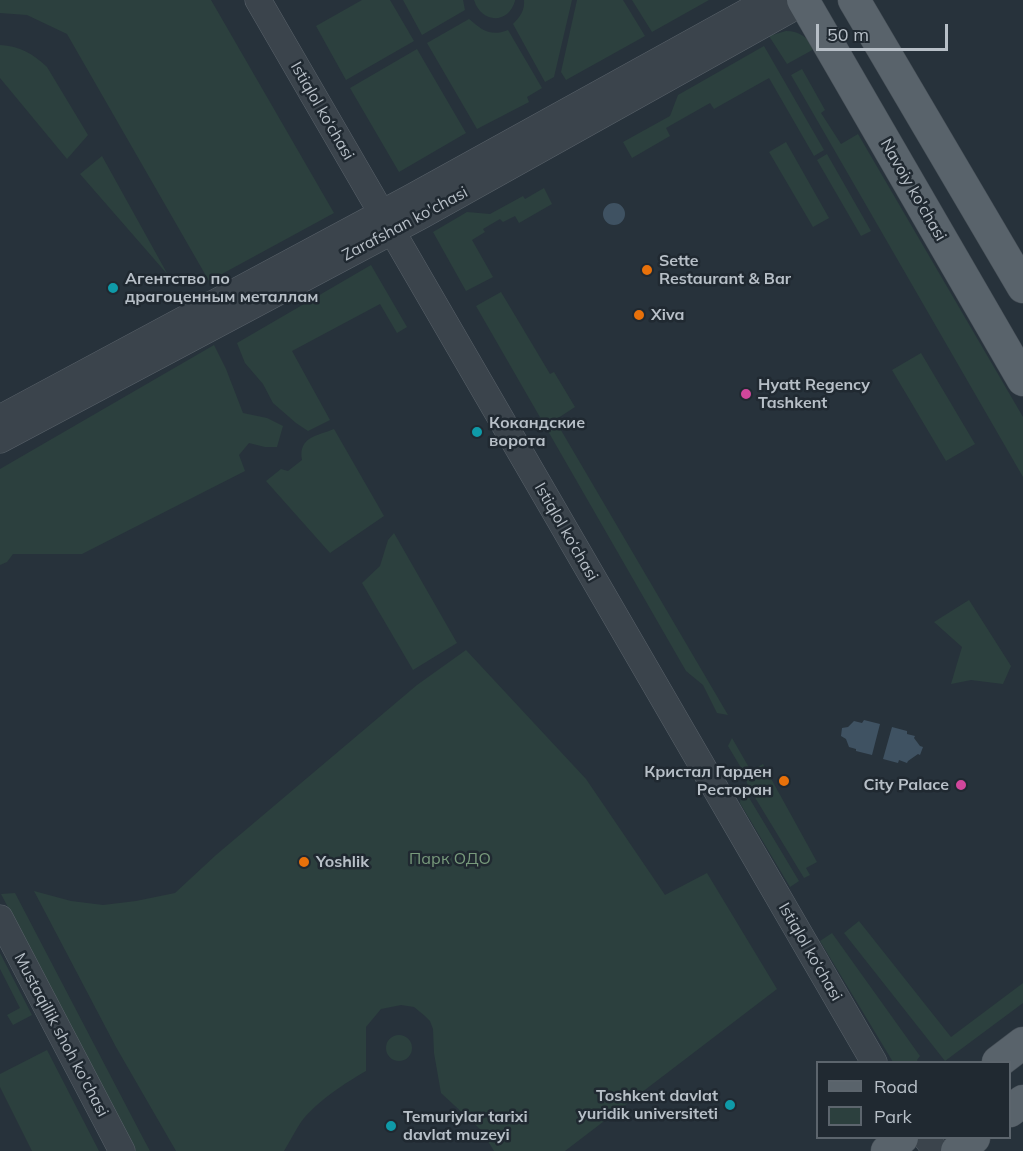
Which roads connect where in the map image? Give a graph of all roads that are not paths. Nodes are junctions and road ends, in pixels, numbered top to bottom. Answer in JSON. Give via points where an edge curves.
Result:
{"nodes":[{"id":1,"x":258,"y":0,"type":"edge"},
{"id":2,"x":768,"y":0,"type":"edge"},
{"id":3,"x":854,"y":0,"type":"edge"},
{"id":4,"x":804,"y":1,"type":"edge"},
{"id":5,"x":386,"y":223,"type":"junction"},
{"id":6,"x":1023,"y":287,"type":"edge"},
{"id":7,"x":1023,"y":380,"type":"edge"},
{"id":8,"x":0,"y":418,"type":"edge"},
{"id":9,"x":0,"y":440,"type":"edge"},
{"id":10,"x":0,"y":918,"type":"edge"},
{"id":11,"x":1023,"y":1043,"type":"edge"},
{"id":12,"x":873,"y":1061,"type":"edge"},
{"id":13,"x":999,"y":1061,"type":"edge"},
{"id":14,"x":1023,"y":1101,"type":"edge"},
{"id":15,"x":1011,"y":1110,"type":"edge"},
{"id":16,"x":900,"y":1139,"type":"edge"},
{"id":17,"x":972,"y":1139,"type":"edge"},
{"id":18,"x":122,"y":1151,"type":"edge"},
{"id":19,"x":887,"y":1151,"type":"edge"},
{"id":20,"x":957,"y":1151,"type":"edge"}],
"edges":[{"from":1,"to":5,"type":"street","name":"Istiqlol ko‘chasi"},
{"from":2,"to":5,"type":"street","name":"Zarafshan ko'chasi"},
{"from":3,"to":6,"type":"main road"},
{"from":4,"to":5,"type":"street","name":"Zarafshan ko'chasi"},
{"from":4,"to":7,"type":"main road","name":"Navoiy ko'chasi"},
{"from":5,"to":8,"type":"street","name":"Zarafshan ko'chasi"},
{"from":5,"to":9,"type":"street","name":"Zarafshan ko'chasi"},
{"from":5,"to":12,"type":"street","name":"Istiqlol ko‘chasi"},
{"from":10,"to":18,"type":"street","name":"Mustaqillik shoh ko'chasi"},
{"from":11,"to":13,"type":"main road"},
{"from":14,"to":15,"type":"main road"},
{"from":16,"to":19,"type":"main road"},
{"from":17,"to":20,"type":"main road"}]}
